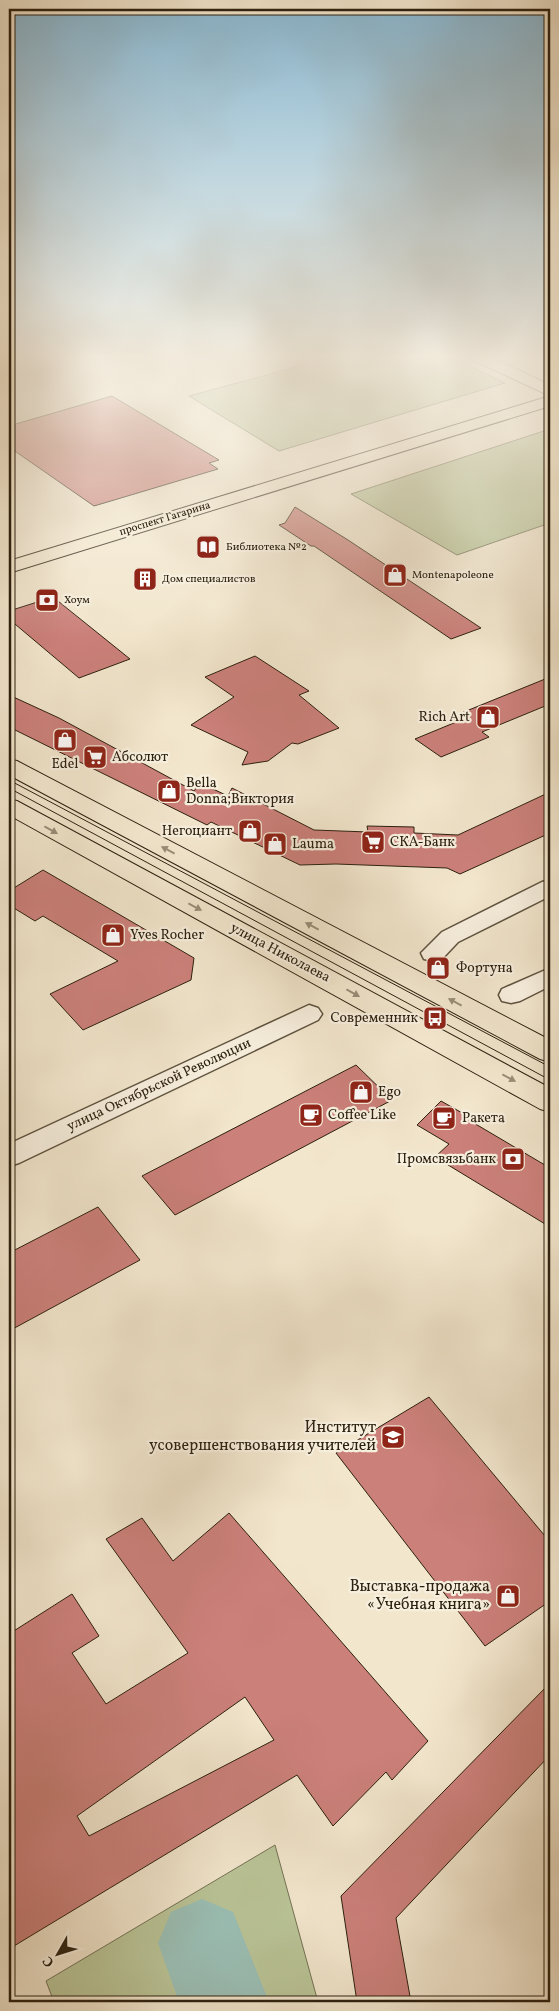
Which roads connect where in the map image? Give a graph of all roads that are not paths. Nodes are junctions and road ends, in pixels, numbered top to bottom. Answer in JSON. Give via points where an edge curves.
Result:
{"nodes":[{"id":1,"x":391,"y":450,"type":"edge"},
{"id":2,"x":9,"y":567,"type":"edge"},
{"id":3,"x":9,"y":766,"type":"edge"},
{"id":4,"x":9,"y":806,"type":"edge"},
{"id":5,"x":550,"y":887,"type":"edge"},
{"id":6,"x":433,"y":953,"type":"dead end"},
{"id":7,"x":550,"y":976,"type":"edge"},
{"id":8,"x":511,"y":995,"type":"dead end"},
{"id":9,"x":309,"y":1014,"type":"dead end"},
{"id":10,"x":550,"y":1052,"type":"edge"},
{"id":11,"x":550,"y":1101,"type":"edge"},
{"id":12,"x":9,"y":1156,"type":"edge"}],
"edges":[{"from":1,"to":2,"type":"main road","name":"проспект Гагарина"},
{"from":10,"to":3,"type":"main road","one_way":true},
{"from":4,"to":11,"type":"main road","name":"улица Николаева","one_way":true},
{"from":5,"to":6,"type":"street","via":[[450,936]]},
{"from":7,"to":8,"type":"street"},
{"from":9,"to":12,"type":"street","name":"улица Октябрьской Революции"}]}
